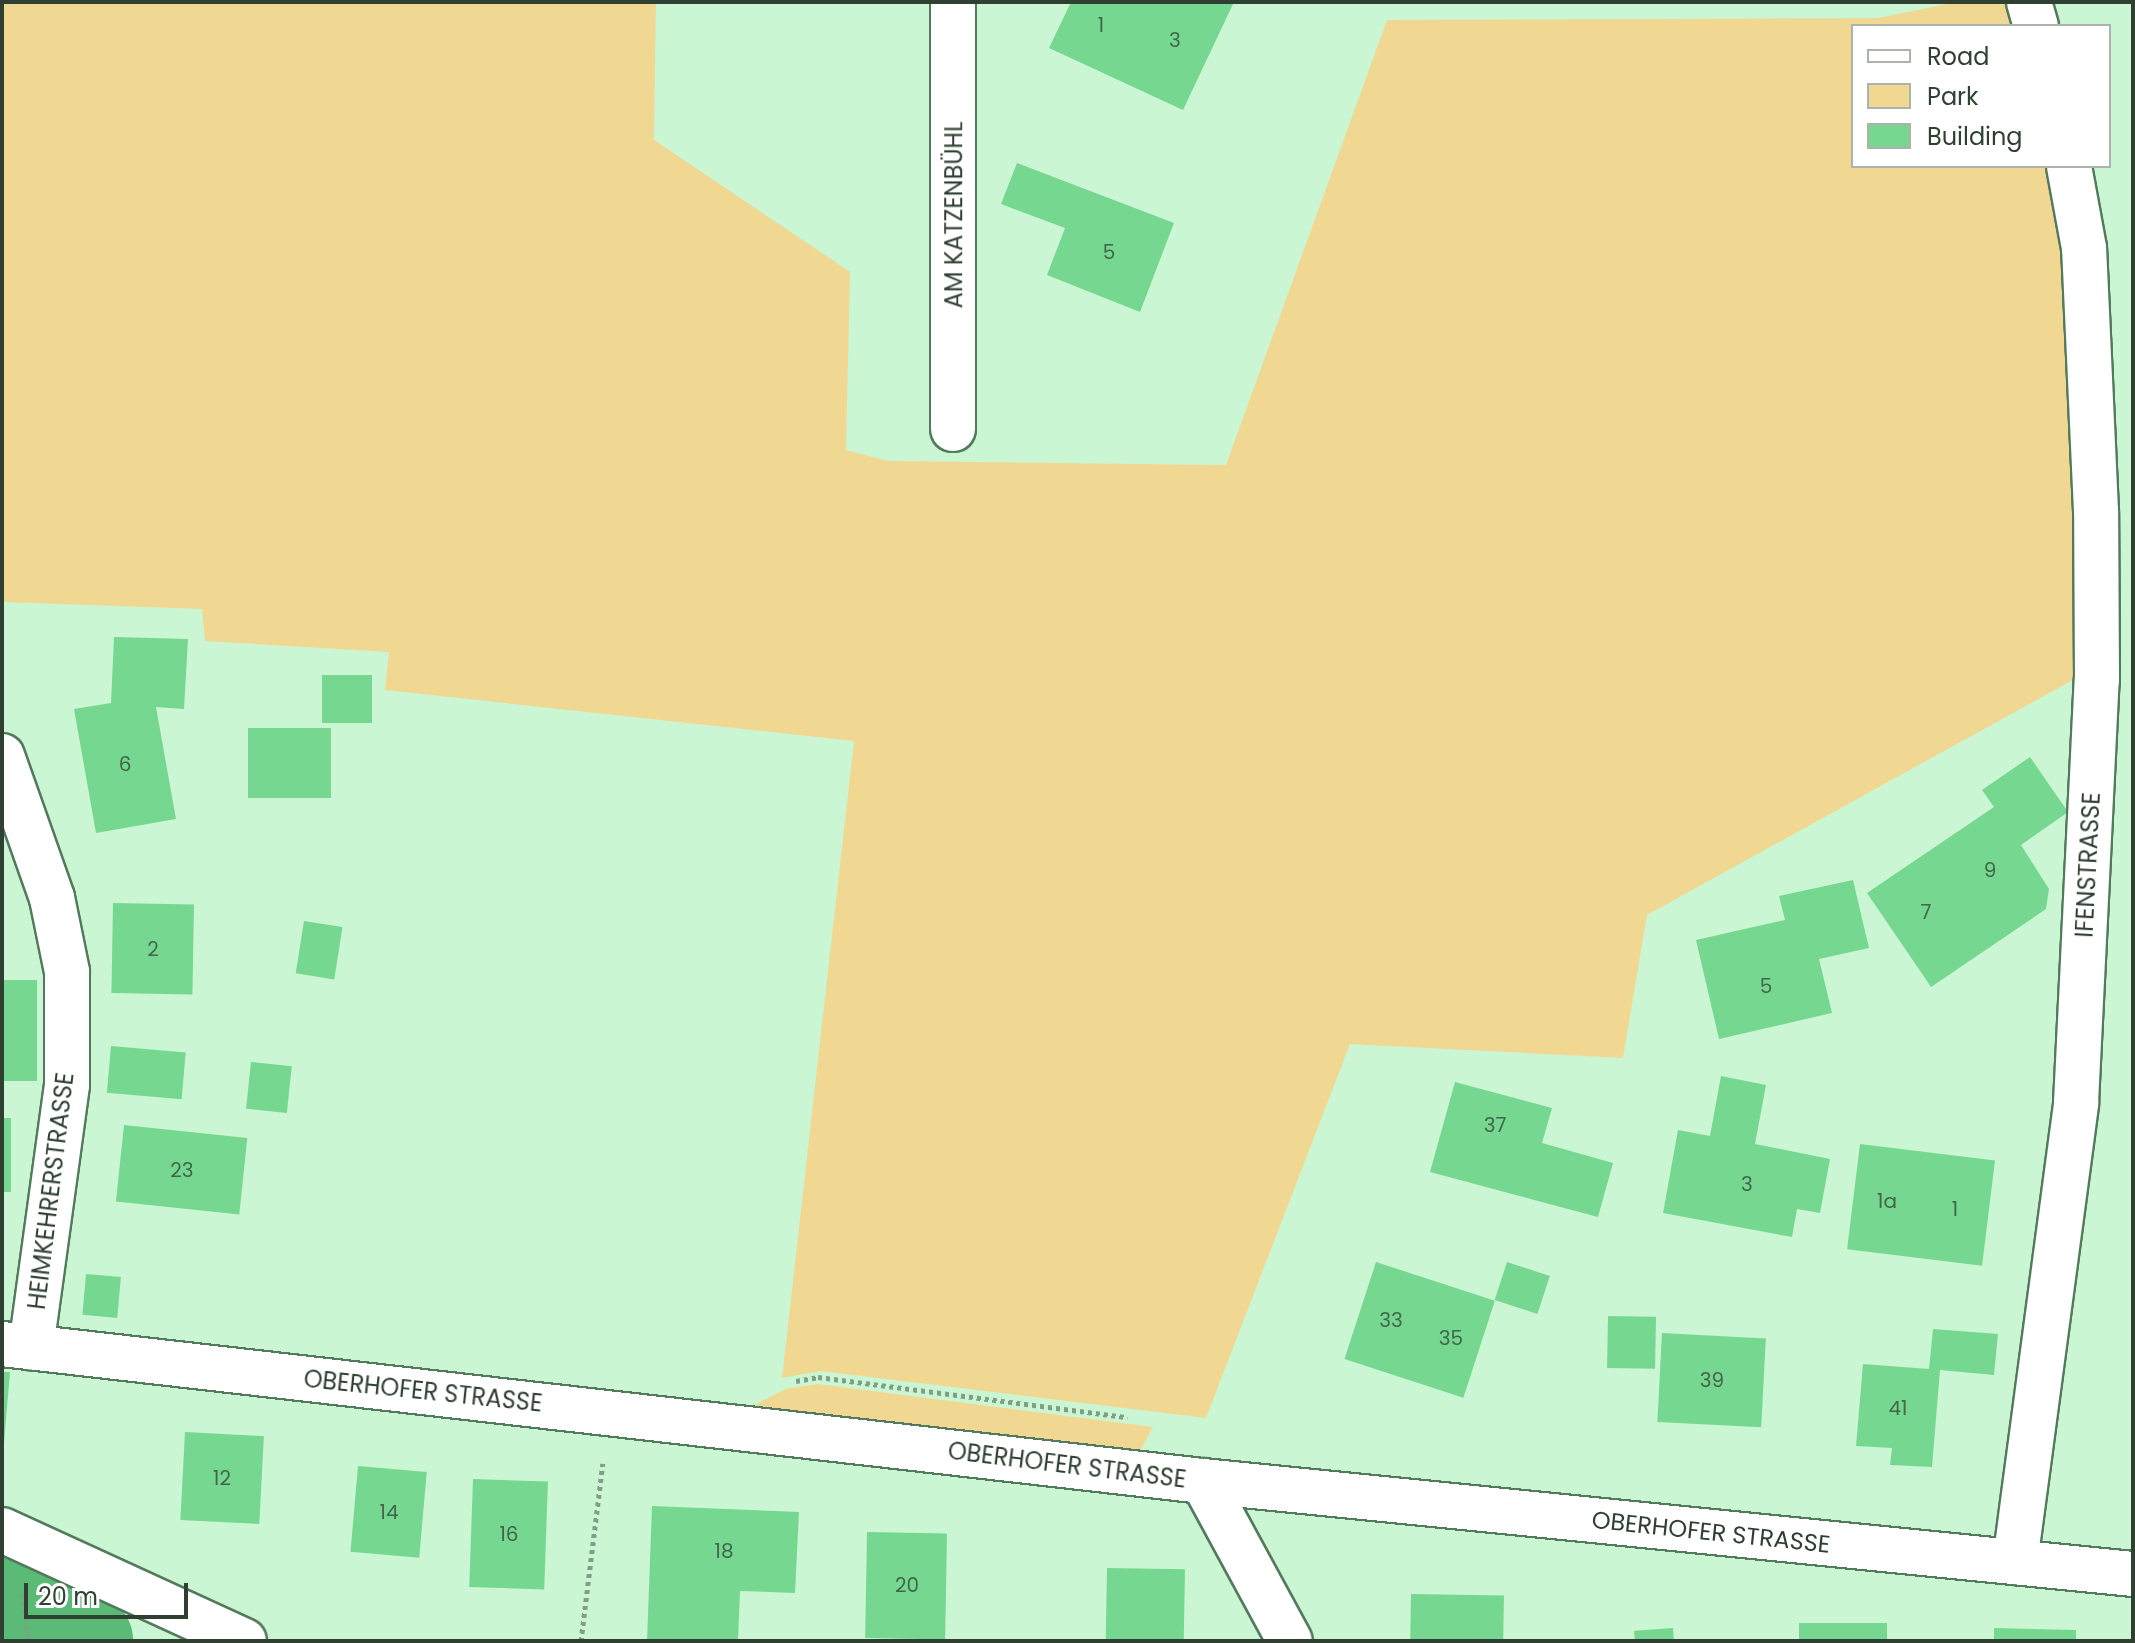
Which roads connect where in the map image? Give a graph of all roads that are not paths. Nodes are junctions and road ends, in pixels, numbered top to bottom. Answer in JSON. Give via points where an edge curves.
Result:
{"nodes":[{"id":1,"x":953,"y":2,"type":"edge"},
{"id":2,"x":2029,"y":2,"type":"edge"},
{"id":3,"x":2035,"y":24,"type":"edge"},
{"id":4,"x":2069,"y":168,"type":"edge"},
{"id":5,"x":953,"y":429,"type":"dead end"},
{"id":6,"x":2,"y":756,"type":"edge"},
{"id":7,"x":16,"y":1346,"type":"edge"},
{"id":8,"x":1203,"y":1481,"type":"junction"},
{"id":9,"x":2,"y":1530,"type":"edge"},
{"id":10,"x":2015,"y":1562,"type":"junction"},
{"id":11,"x":2133,"y":1574,"type":"edge"},
{"id":12,"x":244,"y":1641,"type":"edge"},
{"id":13,"x":1290,"y":1641,"type":"edge"}],
"edges":[{"from":1,"to":5,"type":"street","name":"AM KATZENBÜHL"},
{"from":2,"to":3,"type":"street"},
{"from":4,"to":10,"type":"street","name":"IFENSTRASSE","via":[[2084,248],[2096,511],[2097,680],[2076,1103]]},
{"from":6,"to":7,"type":"street","name":"HEIMKEHRERSTRASSE","via":[[52,898],[67,972],[67,1085]]},
{"from":7,"to":8,"type":"street","name":"OBERHOFER STRASSE"},
{"from":8,"to":10,"type":"street","name":"OBERHOFER STRASSE"},
{"from":8,"to":13,"type":"street"},
{"from":9,"to":12,"type":"street"},
{"from":10,"to":11,"type":"street","name":"OBERHOFER STRASSE"}]}
